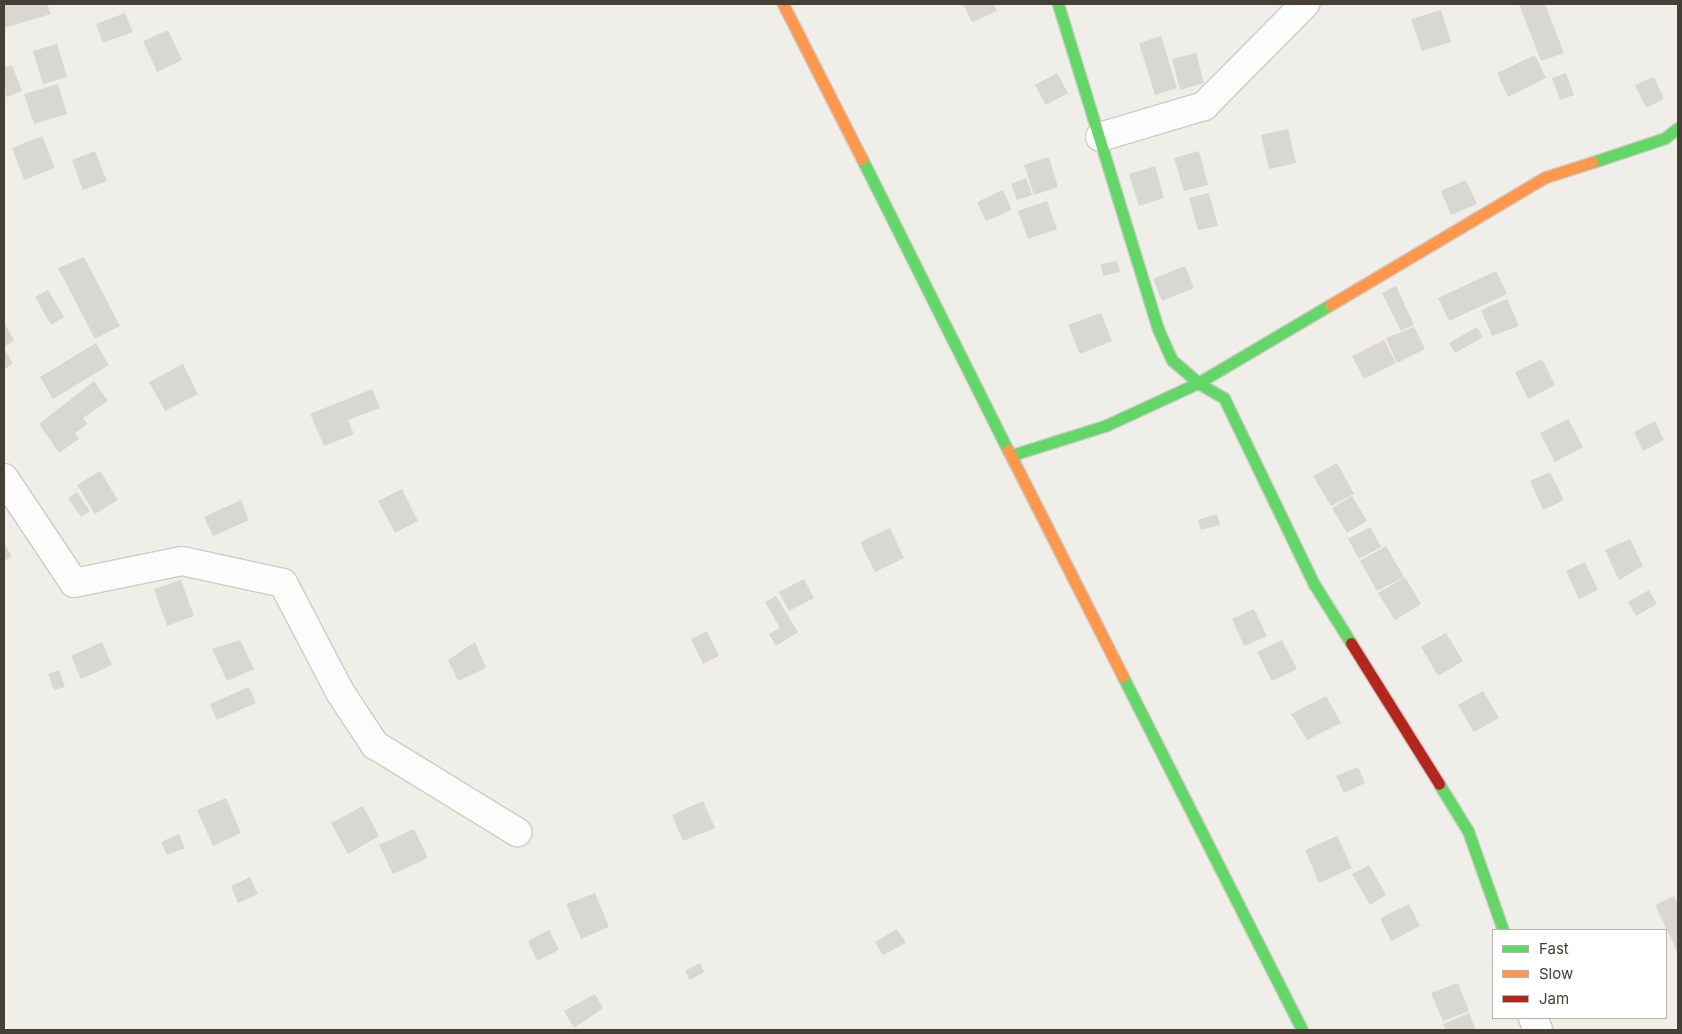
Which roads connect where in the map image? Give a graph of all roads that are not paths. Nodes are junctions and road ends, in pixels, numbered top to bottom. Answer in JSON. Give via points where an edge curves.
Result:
{"nodes":[{"id":1,"x":782,"y":4,"type":"edge"},
{"id":2,"x":1058,"y":4,"type":"edge"},
{"id":3,"x":1305,"y":4,"type":"edge"},
{"id":4,"x":1678,"y":128,"type":"edge"},
{"id":5,"x":1100,"y":137,"type":"junction"},
{"id":6,"x":1198,"y":383,"type":"junction"},
{"id":7,"x":1012,"y":455,"type":"junction"},
{"id":8,"x":4,"y":478,"type":"edge"},
{"id":9,"x":517,"y":832,"type":"dead end"},
{"id":10,"x":1503,"y":929,"type":"edge"},
{"id":11,"x":1302,"y":1030,"type":"edge"}],
"edges":[{"from":1,"to":7,"type":"street"},
{"from":2,"to":5,"type":"street"},
{"from":3,"to":5,"type":"street","via":[[1204,106]]},
{"from":4,"to":6,"type":"street","via":[[1665,138],[1546,177]]},
{"from":5,"to":6,"type":"street","via":[[1158,329],[1172,360]]},
{"from":6,"to":7,"type":"street","via":[[1107,425]]},
{"from":6,"to":10,"type":"street","via":[[1224,398],[1314,584],[1468,831]]},
{"from":7,"to":11,"type":"street"},
{"from":8,"to":9,"type":"street","via":[[74,583],[182,561],[283,583],[340,692],[375,745]]}]}
